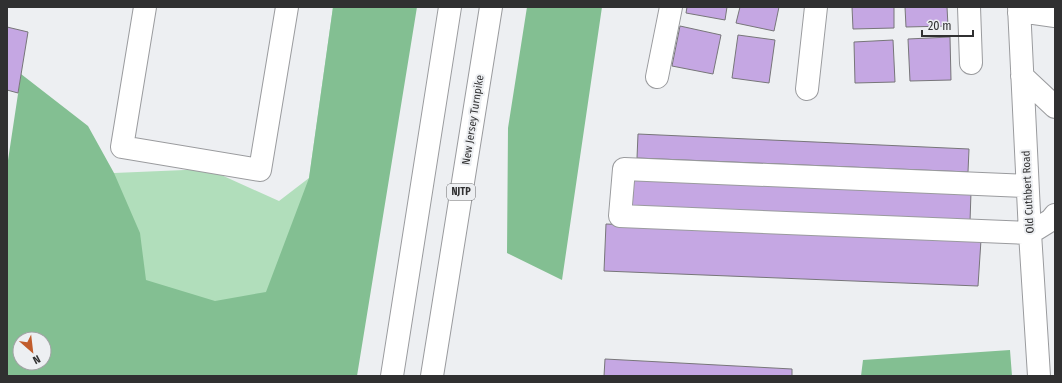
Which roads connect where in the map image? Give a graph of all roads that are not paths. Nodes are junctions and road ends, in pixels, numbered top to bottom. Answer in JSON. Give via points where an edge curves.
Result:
{"nodes":[{"id":1,"x":145,"y":7,"type":"edge"},
{"id":2,"x":287,"y":7,"type":"edge"},
{"id":3,"x":450,"y":7,"type":"edge"},
{"id":4,"x":491,"y":7,"type":"edge"},
{"id":5,"x":671,"y":7,"type":"edge"},
{"id":6,"x":816,"y":7,"type":"edge"},
{"id":7,"x":969,"y":7,"type":"edge"},
{"id":8,"x":1019,"y":10,"type":"edge"},
{"id":9,"x":1055,"y":16,"type":"edge"},
{"id":10,"x":971,"y":63,"type":"dead end"},
{"id":11,"x":1022,"y":76,"type":"junction"},
{"id":12,"x":657,"y":77,"type":"dead end"},
{"id":13,"x":807,"y":88,"type":"dead end"},
{"id":14,"x":1055,"y":107,"type":"edge"},
{"id":15,"x":1028,"y":186,"type":"junction"},
{"id":16,"x":1055,"y":216,"type":"edge"},
{"id":17,"x":1030,"y":233,"type":"junction"},
{"id":18,"x":392,"y":376,"type":"edge"},
{"id":19,"x":432,"y":376,"type":"edge"},
{"id":20,"x":1039,"y":376,"type":"edge"}],
"edges":[{"from":1,"to":2,"type":"main road","via":[[122,147],[260,170]]},
{"from":3,"to":18,"type":"main road"},
{"from":4,"to":19,"type":"main road","name":"New Jersey Turnpike","number":"NJTP"},
{"from":5,"to":12,"type":"main road"},
{"from":6,"to":13,"type":"main road"},
{"from":7,"to":10,"type":"main road"},
{"from":8,"to":9,"type":"main road"},
{"from":8,"to":11,"type":"main road","name":"Old Cuthbert Road"},
{"from":11,"to":14,"type":"main road"},
{"from":11,"to":15,"type":"main road","name":"Old Cuthbert Road"},
{"from":15,"to":17,"type":"main road","name":"Old Cuthbert Road"},
{"from":15,"to":17,"type":"main road","via":[[624,168],[620,216]]},
{"from":16,"to":17,"type":"main road"},
{"from":17,"to":20,"type":"main road","name":"Old Cuthbert Road"}]}
